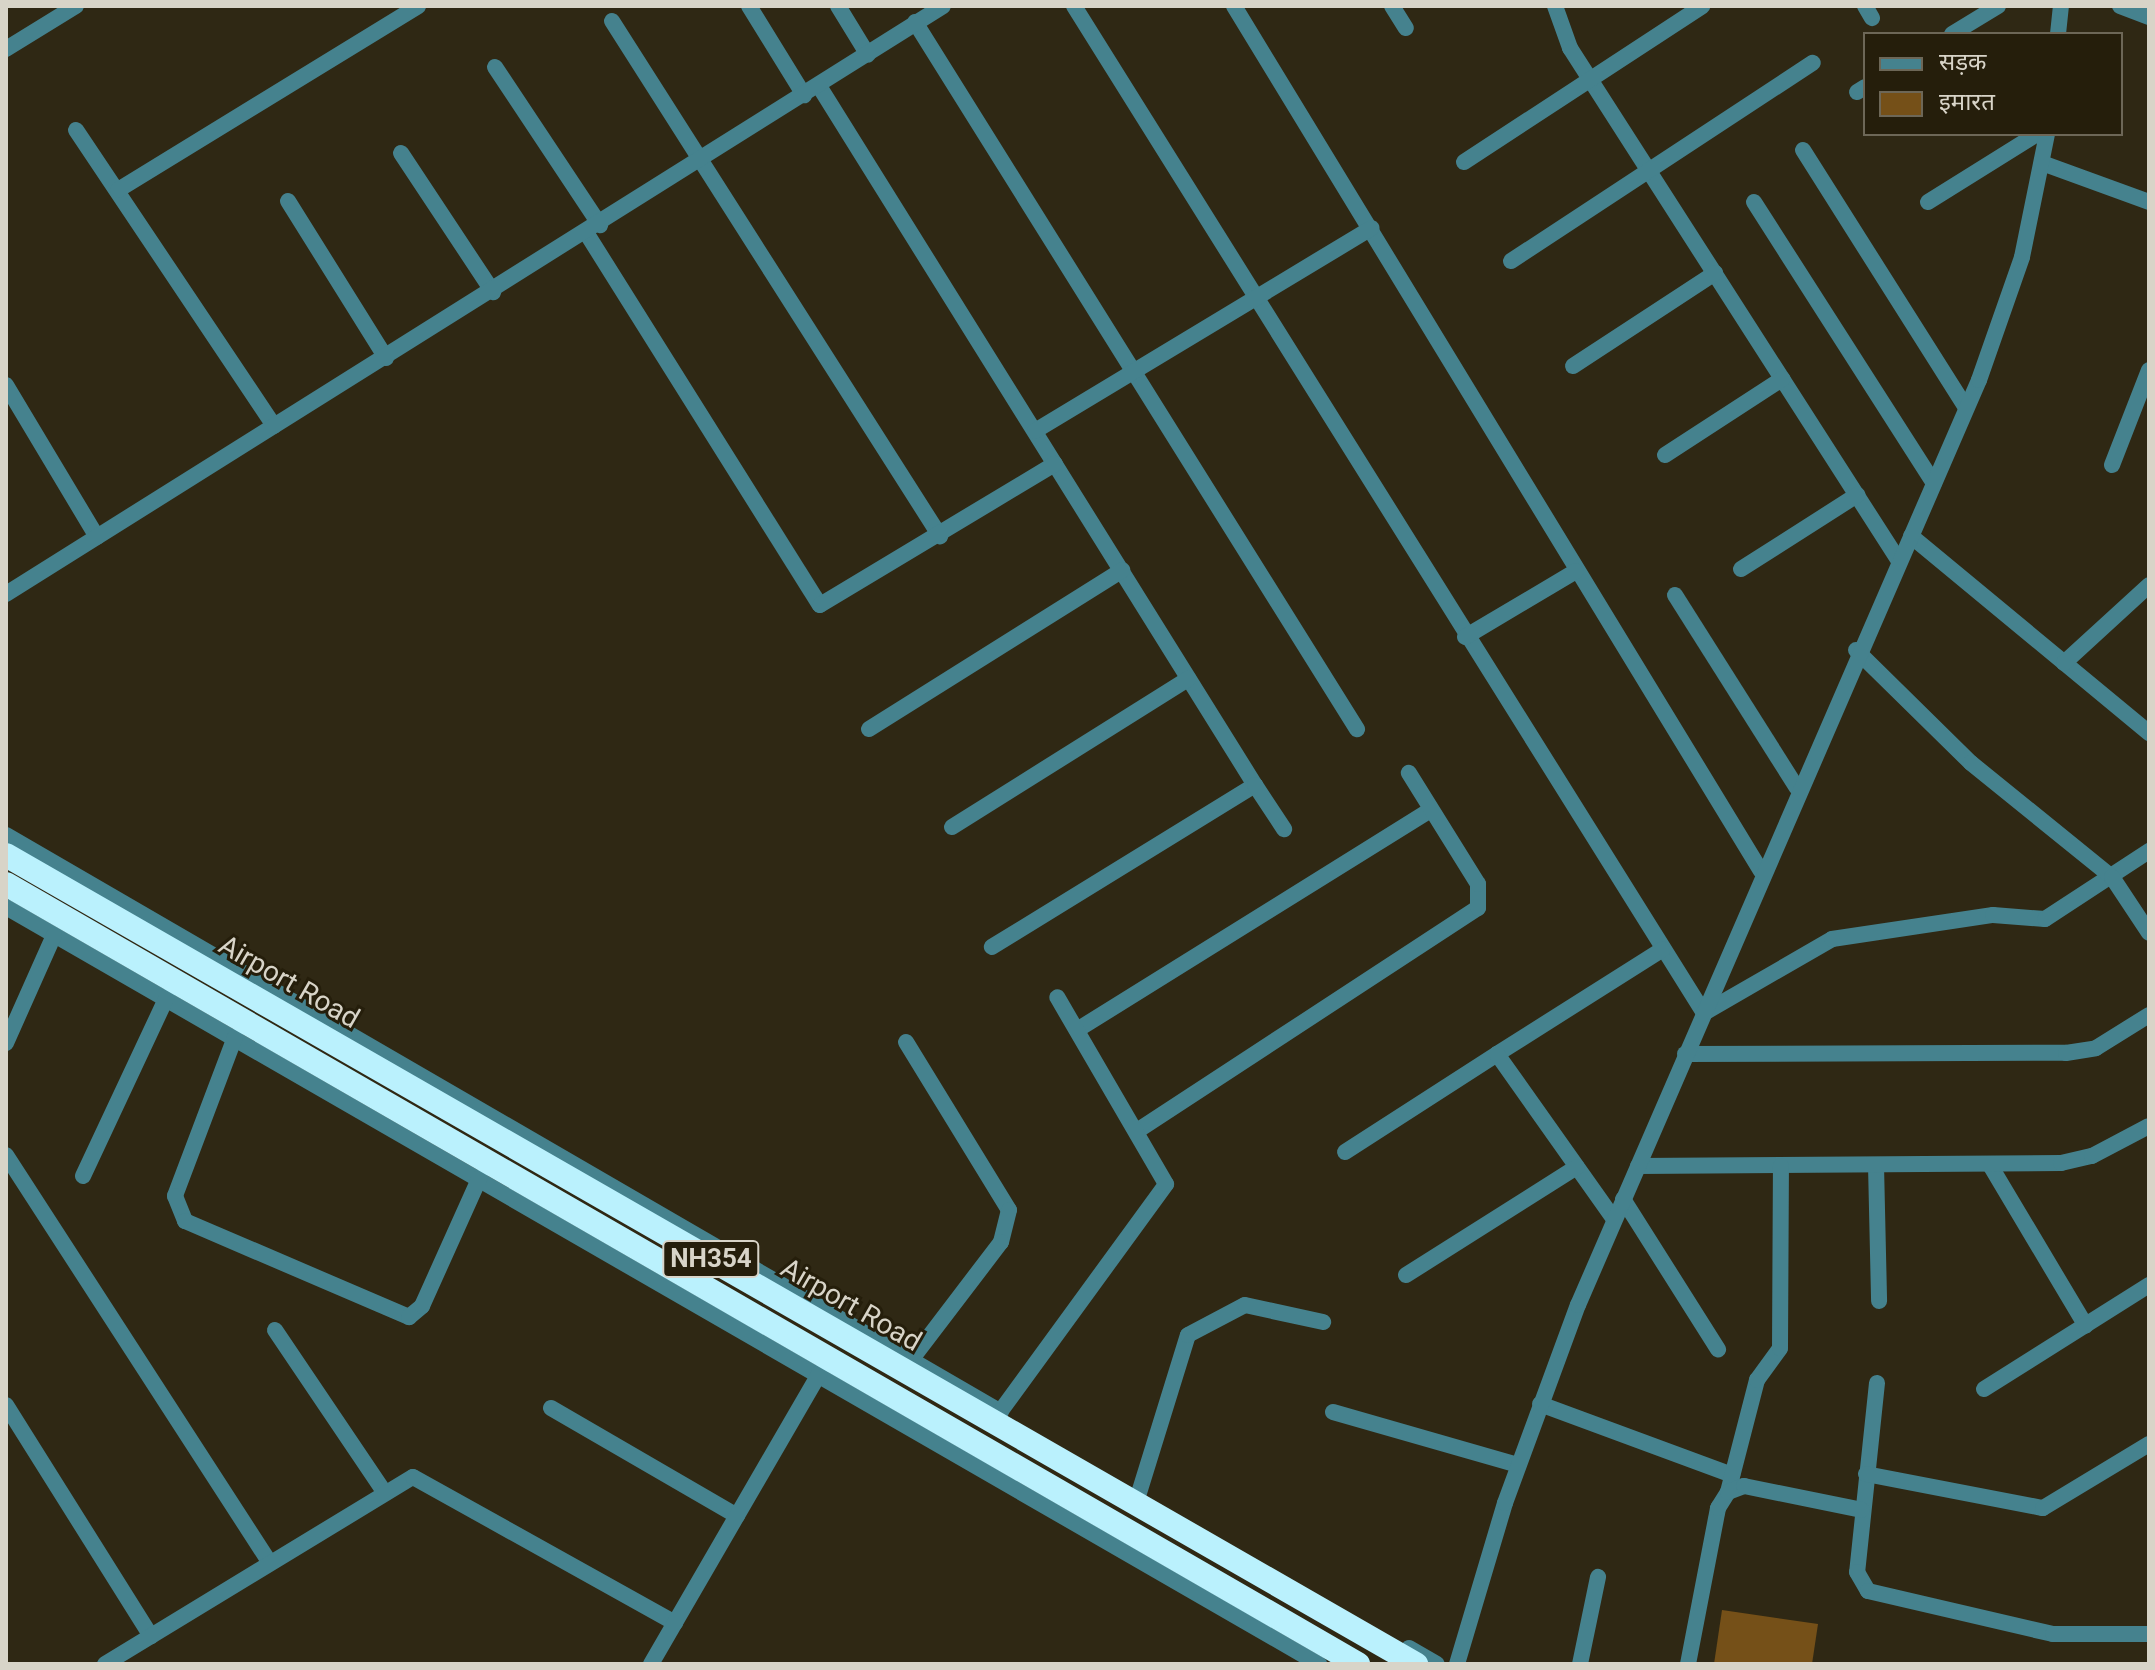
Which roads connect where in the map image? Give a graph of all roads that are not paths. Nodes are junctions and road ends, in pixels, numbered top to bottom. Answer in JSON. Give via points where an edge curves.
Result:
{"nodes":[{"id":1,"x":76,"y":6,"type":"edge"},
{"id":2,"x":418,"y":6,"type":"edge"},
{"id":3,"x":749,"y":6,"type":"edge"},
{"id":4,"x":838,"y":6,"type":"edge"},
{"id":5,"x":943,"y":6,"type":"edge"},
{"id":6,"x":1074,"y":6,"type":"edge"},
{"id":7,"x":1234,"y":6,"type":"edge"},
{"id":8,"x":1392,"y":6,"type":"edge"},
{"id":9,"x":1555,"y":6,"type":"edge"},
{"id":10,"x":1702,"y":6,"type":"edge"},
{"id":11,"x":1998,"y":6,"type":"edge"},
{"id":12,"x":2061,"y":6,"type":"edge"},
{"id":13,"x":2120,"y":6,"type":"edge"},
{"id":14,"x":2149,"y":17,"type":"edge"},
{"id":15,"x":612,"y":21,"type":"dead end"},
{"id":16,"x":915,"y":22,"type":"junction"},
{"id":17,"x":1406,"y":28,"type":"dead end"},
{"id":18,"x":1955,"y":32,"type":"edge"},
{"id":19,"x":2058,"y":32,"type":"edge"},
{"id":20,"x":6,"y":49,"type":"edge"},
{"id":21,"x":868,"y":55,"type":"junction"},
{"id":22,"x":1813,"y":63,"type":"dead end"},
{"id":23,"x":495,"y":67,"type":"dead end"},
{"id":24,"x":1589,"y":79,"type":"junction"},
{"id":25,"x":819,"y":86,"type":"junction"},
{"id":26,"x":804,"y":95,"type":"junction"},
{"id":27,"x":76,"y":130,"type":"dead end"},
{"id":28,"x":2034,"y":136,"type":"edge"},
{"id":29,"x":2047,"y":136,"type":"edge"},
{"id":30,"x":1803,"y":150,"type":"dead end"},
{"id":31,"x":401,"y":153,"type":"dead end"},
{"id":32,"x":704,"y":158,"type":"junction"},
{"id":33,"x":1464,"y":162,"type":"dead end"},
{"id":34,"x":2042,"y":163,"type":"junction"},
{"id":35,"x":1650,"y":173,"type":"junction"},
{"id":36,"x":118,"y":190,"type":"junction"},
{"id":37,"x":288,"y":201,"type":"dead end"},
{"id":38,"x":1754,"y":202,"type":"dead end"},
{"id":39,"x":1928,"y":202,"type":"dead end"},
{"id":40,"x":2149,"y":202,"type":"edge"},
{"id":41,"x":1371,"y":228,"type":"junction"},
{"id":42,"x":593,"y":229,"type":"junction"},
{"id":43,"x":1511,"y":261,"type":"dead end"},
{"id":44,"x":1715,"y":273,"type":"junction"},
{"id":45,"x":493,"y":292,"type":"junction"},
{"id":46,"x":1252,"y":297,"type":"junction"},
{"id":47,"x":386,"y":358,"type":"junction"},
{"id":48,"x":1573,"y":366,"type":"dead end"},
{"id":49,"x":1135,"y":370,"type":"junction"},
{"id":50,"x":2149,"y":370,"type":"edge"},
{"id":51,"x":1782,"y":379,"type":"junction"},
{"id":52,"x":6,"y":385,"type":"edge"},
{"id":53,"x":1966,"y":408,"type":"junction"},
{"id":54,"x":274,"y":426,"type":"junction"},
{"id":55,"x":1035,"y":431,"type":"junction"},
{"id":56,"x":1665,"y":455,"type":"dead end"},
{"id":57,"x":1055,"y":464,"type":"junction"},
{"id":58,"x":2112,"y":465,"type":"dead end"},
{"id":59,"x":1934,"y":483,"type":"junction"},
{"id":60,"x":1857,"y":495,"type":"junction"},
{"id":61,"x":940,"y":536,"type":"junction"},
{"id":62,"x":1911,"y":536,"type":"junction"},
{"id":63,"x":97,"y":537,"type":"junction"},
{"id":64,"x":1899,"y":561,"type":"junction"},
{"id":65,"x":1741,"y":569,"type":"dead end"},
{"id":66,"x":1122,"y":570,"type":"junction"},
{"id":67,"x":1576,"y":571,"type":"junction"},
{"id":68,"x":2149,"y":585,"type":"edge"},
{"id":69,"x":6,"y":594,"type":"edge"},
{"id":70,"x":1675,"y":595,"type":"dead end"},
{"id":71,"x":1465,"y":637,"type":"junction"},
{"id":72,"x":1856,"y":650,"type":"junction"},
{"id":73,"x":2064,"y":663,"type":"junction"},
{"id":74,"x":1188,"y":679,"type":"junction"},
{"id":75,"x":869,"y":729,"type":"dead end"},
{"id":76,"x":1357,"y":729,"type":"dead end"},
{"id":77,"x":2149,"y":733,"type":"edge"},
{"id":78,"x":1409,"y":773,"type":"dead end"},
{"id":79,"x":1255,"y":785,"type":"junction"},
{"id":80,"x":1797,"y":788,"type":"junction"},
{"id":81,"x":1431,"y":810,"type":"junction"},
{"id":82,"x":952,"y":827,"type":"dead end"},
{"id":83,"x":1284,"y":829,"type":"dead end"},
{"id":84,"x":6,"y":835,"type":"edge"},
{"id":85,"x":2149,"y":851,"type":"edge"},
{"id":86,"x":6,"y":855,"type":"edge"},
{"id":87,"x":1761,"y":871,"type":"junction"},
{"id":88,"x":2112,"y":877,"type":"junction"},
{"id":89,"x":6,"y":884,"type":"edge"},
{"id":90,"x":6,"y":907,"type":"edge"},
{"id":91,"x":2149,"y":933,"type":"edge"},
{"id":92,"x":54,"y":935,"type":"junction"},
{"id":93,"x":992,"y":947,"type":"dead end"},
{"id":94,"x":1663,"y":949,"type":"junction"},
{"id":95,"x":167,"y":997,"type":"junction"},
{"id":96,"x":1057,"y":997,"type":"dead end"},
{"id":97,"x":1704,"y":1013,"type":"junction"},
{"id":98,"x":2149,"y":1015,"type":"edge"},
{"id":99,"x":1077,"y":1030,"type":"junction"},
{"id":100,"x":235,"y":1037,"type":"junction"},
{"id":101,"x":906,"y":1042,"type":"dead end"},
{"id":102,"x":6,"y":1043,"type":"edge"},
{"id":103,"x":1497,"y":1054,"type":"junction"},
{"id":104,"x":1685,"y":1054,"type":"junction"},
{"id":105,"x":2149,"y":1126,"type":"edge"},
{"id":106,"x":1140,"y":1129,"type":"junction"},
{"id":107,"x":1345,"y":1152,"type":"dead end"},
{"id":108,"x":6,"y":1155,"type":"edge"},
{"id":109,"x":1876,"y":1165,"type":"junction"},
{"id":110,"x":1990,"y":1165,"type":"junction"},
{"id":111,"x":1638,"y":1166,"type":"junction"},
{"id":112,"x":1781,"y":1166,"type":"junction"},
{"id":113,"x":1577,"y":1167,"type":"junction"},
{"id":114,"x":83,"y":1176,"type":"dead end"},
{"id":115,"x":480,"y":1177,"type":"junction"},
{"id":116,"x":1623,"y":1199,"type":"junction"},
{"id":117,"x":1614,"y":1219,"type":"junction"},
{"id":118,"x":1406,"y":1275,"type":"dead end"},
{"id":119,"x":2149,"y":1285,"type":"edge"},
{"id":120,"x":1879,"y":1301,"type":"dead end"},
{"id":121,"x":1323,"y":1322,"type":"dead end"},
{"id":122,"x":2086,"y":1326,"type":"junction"},
{"id":123,"x":275,"y":1330,"type":"dead end"},
{"id":124,"x":1718,"y":1349,"type":"dead end"},
{"id":125,"x":911,"y":1360,"type":"junction"},
{"id":126,"x":824,"y":1366,"type":"junction"},
{"id":127,"x":1877,"y":1383,"type":"dead end"},
{"id":128,"x":1984,"y":1389,"type":"dead end"},
{"id":129,"x":1540,"y":1404,"type":"junction"},
{"id":130,"x":6,"y":1405,"type":"edge"},
{"id":131,"x":551,"y":1408,"type":"dead end"},
{"id":132,"x":1000,"y":1412,"type":"junction"},
{"id":133,"x":1333,"y":1412,"type":"dead end"},
{"id":134,"x":2149,"y":1444,"type":"edge"},
{"id":135,"x":1518,"y":1465,"type":"junction"},
{"id":136,"x":1866,"y":1474,"type":"junction"},
{"id":137,"x":1732,"y":1475,"type":"junction"},
{"id":138,"x":383,"y":1490,"type":"junction"},
{"id":139,"x":1728,"y":1492,"type":"junction"},
{"id":140,"x":1139,"y":1493,"type":"junction"},
{"id":141,"x":1862,"y":1510,"type":"junction"},
{"id":142,"x":737,"y":1516,"type":"junction"},
{"id":143,"x":269,"y":1561,"type":"junction"},
{"id":144,"x":1598,"y":1577,"type":"dead end"},
{"id":145,"x":675,"y":1623,"type":"junction"},
{"id":146,"x":2149,"y":1634,"type":"edge"},
{"id":147,"x":151,"y":1636,"type":"junction"},
{"id":148,"x":105,"y":1664,"type":"edge"},
{"id":149,"x":651,"y":1664,"type":"edge"},
{"id":150,"x":1319,"y":1664,"type":"edge"},
{"id":151,"x":1358,"y":1664,"type":"edge"},
{"id":152,"x":1416,"y":1664,"type":"edge"},
{"id":153,"x":1437,"y":1664,"type":"edge"},
{"id":154,"x":1457,"y":1664,"type":"edge"},
{"id":155,"x":1580,"y":1664,"type":"edge"},
{"id":156,"x":1688,"y":1664,"type":"edge"}],
"edges":[{"from":1,"to":20,"type":"street"},
{"from":2,"to":36,"type":"street"},
{"from":3,"to":26,"type":"street"},
{"from":4,"to":21,"type":"street"},
{"from":5,"to":16,"type":"street"},
{"from":6,"to":46,"type":"street"},
{"from":7,"to":41,"type":"street"},
{"from":8,"to":17,"type":"street"},
{"from":9,"to":24,"type":"street"},
{"from":10,"to":24,"type":"street"},
{"from":11,"to":18,"type":"street"},
{"from":12,"to":19,"type":"street"},
{"from":13,"to":14,"type":"street"},
{"from":15,"to":32,"type":"street"},
{"from":16,"to":21,"type":"street"},
{"from":16,"to":49,"type":"street"},
{"from":21,"to":25,"type":"street"},
{"from":22,"to":35,"type":"street"},
{"from":23,"to":42,"type":"street"},
{"from":24,"to":33,"type":"street"},
{"from":24,"to":35,"type":"street"},
{"from":25,"to":26,"type":"street"},
{"from":25,"to":55,"type":"street"},
{"from":26,"to":32,"type":"street"},
{"from":27,"to":36,"type":"street"},
{"from":28,"to":39,"type":"street"},
{"from":29,"to":34,"type":"street"},
{"from":30,"to":53,"type":"street"},
{"from":31,"to":45,"type":"street"},
{"from":32,"to":42,"type":"street"},
{"from":32,"to":61,"type":"street"},
{"from":34,"to":40,"type":"street"},
{"from":34,"to":53,"type":"street","via":[[2022,257]]},
{"from":35,"to":43,"type":"street"},
{"from":35,"to":44,"type":"street"},
{"from":36,"to":54,"type":"street"},
{"from":37,"to":47,"type":"street"},
{"from":38,"to":59,"type":"street"},
{"from":41,"to":46,"type":"street"},
{"from":41,"to":67,"type":"street"},
{"from":42,"to":45,"type":"street"},
{"from":42,"to":61,"type":"street","via":[[816,603],[828,604]]},
{"from":44,"to":48,"type":"street"},
{"from":44,"to":51,"type":"street"},
{"from":45,"to":47,"type":"street"},
{"from":46,"to":49,"type":"street"},
{"from":46,"to":71,"type":"street"},
{"from":47,"to":54,"type":"street"},
{"from":49,"to":55,"type":"street"},
{"from":49,"to":76,"type":"street"},
{"from":50,"to":58,"type":"street"},
{"from":51,"to":56,"type":"street"},
{"from":51,"to":60,"type":"street"},
{"from":52,"to":63,"type":"street"},
{"from":53,"to":59,"type":"street"},
{"from":54,"to":63,"type":"street"},
{"from":55,"to":57,"type":"street"},
{"from":57,"to":61,"type":"street"},
{"from":57,"to":66,"type":"street"},
{"from":59,"to":62,"type":"street"},
{"from":60,"to":64,"type":"street"},
{"from":60,"to":65,"type":"street"},
{"from":62,"to":64,"type":"street"},
{"from":62,"to":73,"type":"street"},
{"from":63,"to":69,"type":"street"},
{"from":64,"to":72,"type":"street"},
{"from":66,"to":74,"type":"street"},
{"from":66,"to":75,"type":"street"},
{"from":67,"to":71,"type":"street"},
{"from":67,"to":87,"type":"street"},
{"from":68,"to":73,"type":"street"},
{"from":70,"to":80,"type":"street"},
{"from":71,"to":94,"type":"street"},
{"from":72,"to":80,"type":"street"},
{"from":72,"to":88,"type":"street","via":[[1971,763]]},
{"from":73,"to":77,"type":"street"},
{"from":74,"to":79,"type":"street"},
{"from":74,"to":82,"type":"street"},
{"from":78,"to":81,"type":"street"},
{"from":79,"to":83,"type":"street"},
{"from":79,"to":93,"type":"street"},
{"from":80,"to":87,"type":"street"},
{"from":81,"to":99,"type":"street"},
{"from":81,"to":106,"type":"street","via":[[1478,884],[1478,908],[1469,918]]},
{"from":84,"to":125,"type":"street"},
{"from":85,"to":88,"type":"street"},
{"from":86,"to":152,"type":"highway","name":"Airport Road","number":"NH354"},
{"from":87,"to":97,"type":"street"},
{"from":88,"to":91,"type":"street"},
{"from":88,"to":97,"type":"street","via":[[2045,919],[1993,915],[1824,942]]},
{"from":89,"to":126,"type":"highway","name":"Airport Road","number":"NH354"},
{"from":90,"to":92,"type":"street"},
{"from":92,"to":95,"type":"street"},
{"from":92,"to":102,"type":"street"},
{"from":94,"to":97,"type":"street"},
{"from":94,"to":103,"type":"street"},
{"from":95,"to":100,"type":"street"},
{"from":95,"to":114,"type":"street"},
{"from":96,"to":99,"type":"street"},
{"from":97,"to":104,"type":"street"},
{"from":98,"to":104,"type":"street","via":[[2096,1048],[2066,1053]]},
{"from":99,"to":106,"type":"street"},
{"from":100,"to":115,"type":"street"},
{"from":100,"to":115,"type":"street","via":[[175,1196],[185,1221],[409,1317],[422,1306]]},
{"from":101,"to":125,"type":"street","via":[[1009,1210],[1001,1242]]},
{"from":103,"to":107,"type":"street"},
{"from":103,"to":113,"type":"street"},
{"from":104,"to":111,"type":"street"},
{"from":105,"to":110,"type":"street","via":[[2077,1161]]},
{"from":106,"to":132,"type":"street","via":[[1166,1174],[1164,1193]]},
{"from":108,"to":143,"type":"street"},
{"from":109,"to":110,"type":"street"},
{"from":109,"to":112,"type":"street"},
{"from":109,"to":120,"type":"street"},
{"from":110,"to":122,"type":"street"},
{"from":111,"to":112,"type":"street"},
{"from":111,"to":116,"type":"street"},
{"from":112,"to":137,"type":"street","via":[[1780,1348],[1757,1380]]},
{"from":113,"to":117,"type":"street"},
{"from":113,"to":118,"type":"street"},
{"from":115,"to":126,"type":"street"},
{"from":116,"to":117,"type":"street"},
{"from":116,"to":124,"type":"street"},
{"from":117,"to":129,"type":"street"},
{"from":119,"to":122,"type":"street"},
{"from":121,"to":140,"type":"street","via":[[1245,1305],[1188,1335]]},
{"from":122,"to":128,"type":"street"},
{"from":123,"to":138,"type":"street"},
{"from":125,"to":132,"type":"street"},
{"from":126,"to":142,"type":"street"},
{"from":126,"to":150,"type":"street"},
{"from":126,"to":151,"type":"highway","name":"Airport Road","number":"NH354"},
{"from":127,"to":136,"type":"street"},
{"from":129,"to":135,"type":"street"},
{"from":129,"to":137,"type":"street"},
{"from":130,"to":147,"type":"street"},
{"from":131,"to":142,"type":"street"},
{"from":132,"to":140,"type":"street"},
{"from":133,"to":135,"type":"street"},
{"from":134,"to":136,"type":"street","via":[[2043,1508]]},
{"from":135,"to":154,"type":"street"},
{"from":136,"to":141,"type":"street"},
{"from":137,"to":139,"type":"street"},
{"from":138,"to":143,"type":"street"},
{"from":138,"to":145,"type":"street","via":[[426,1478]]},
{"from":139,"to":141,"type":"street","via":[[1744,1486]]},
{"from":139,"to":156,"type":"street","via":[[1718,1508]]},
{"from":140,"to":153,"type":"street"},
{"from":141,"to":146,"type":"street","via":[[1857,1572],[1868,1591],[2053,1634]]},
{"from":142,"to":145,"type":"street"},
{"from":143,"to":147,"type":"street"},
{"from":144,"to":155,"type":"street"},
{"from":145,"to":149,"type":"street"},
{"from":147,"to":148,"type":"street"}]}
